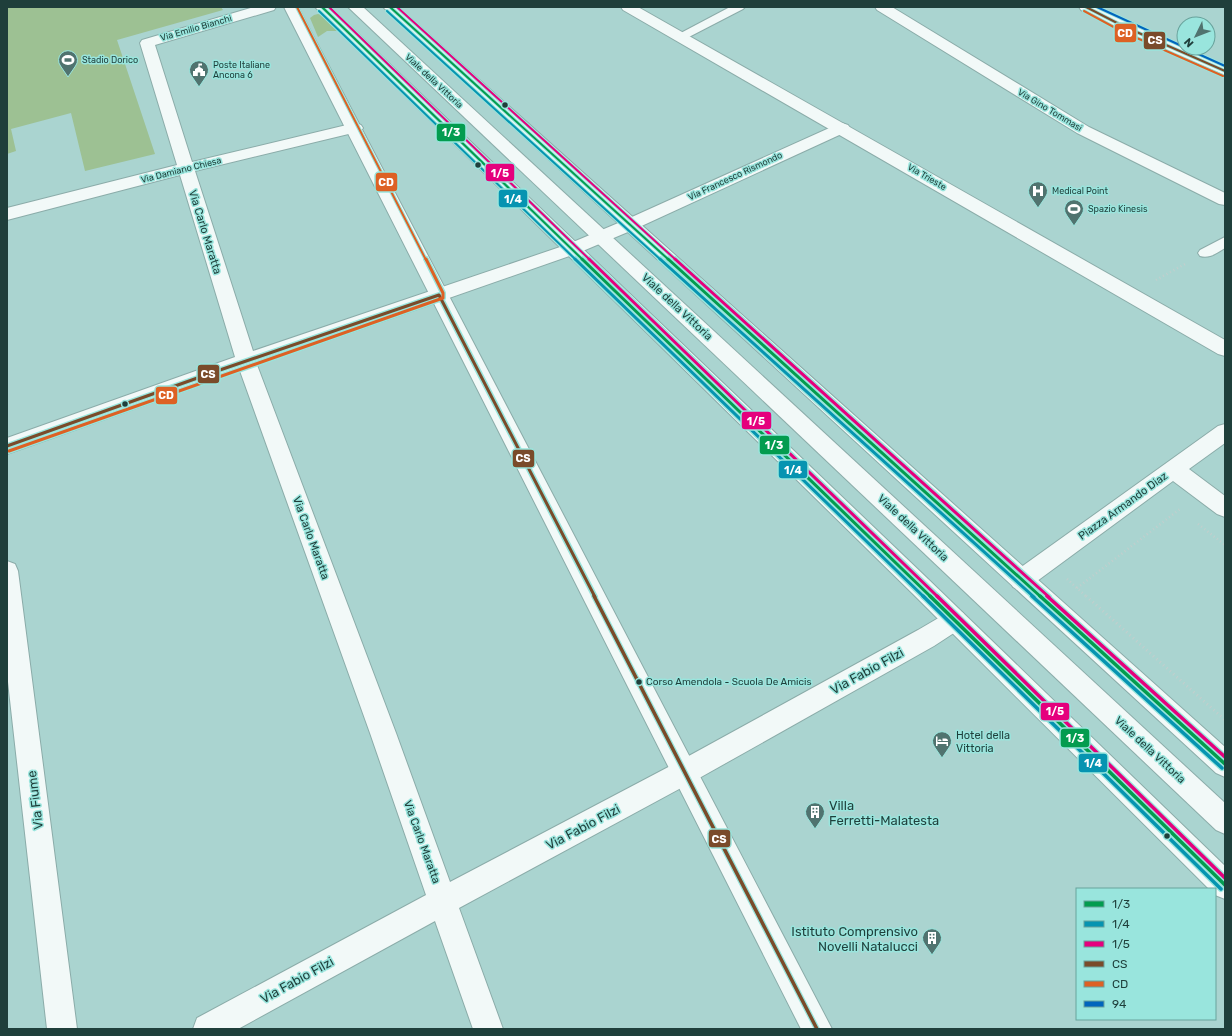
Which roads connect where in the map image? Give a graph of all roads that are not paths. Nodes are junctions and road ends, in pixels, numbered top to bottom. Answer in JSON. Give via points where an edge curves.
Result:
{"nodes":[{"id":1,"x":269,"y":7,"type":"edge"},
{"id":2,"x":291,"y":7,"type":"edge"},
{"id":3,"x":322,"y":7,"type":"edge"},
{"id":4,"x":355,"y":7,"type":"edge"},
{"id":5,"x":390,"y":7,"type":"edge"},
{"id":6,"x":628,"y":7,"type":"edge"},
{"id":7,"x":739,"y":7,"type":"edge"},
{"id":8,"x":882,"y":7,"type":"edge"},
{"id":9,"x":1086,"y":7,"type":"edge"},
{"id":10,"x":681,"y":37,"type":"junction"},
{"id":11,"x":147,"y":43,"type":"joint"},
{"id":12,"x":1225,"y":71,"type":"edge"},
{"id":13,"x":355,"y":128,"type":"junction"},
{"id":14,"x":842,"y":128,"type":"junction"},
{"id":15,"x":186,"y":168,"type":"junction"},
{"id":16,"x":1225,"y":200,"type":"edge"},
{"id":17,"x":7,"y":214,"type":"edge"},
{"id":18,"x":629,"y":225,"type":"junction"},
{"id":19,"x":601,"y":236,"type":"junction"},
{"id":20,"x":1225,"y":242,"type":"edge"},
{"id":21,"x":572,"y":249,"type":"junction"},
{"id":22,"x":1205,"y":253,"type":"dead end"},
{"id":23,"x":439,"y":294,"type":"junction"},
{"id":24,"x":1225,"y":348,"type":"edge"},
{"id":25,"x":246,"y":361,"type":"junction"},
{"id":26,"x":1225,"y":432,"type":"edge"},
{"id":27,"x":7,"y":446,"type":"edge"},
{"id":28,"x":1173,"y":469,"type":"junction"},
{"id":29,"x":1225,"y":508,"type":"edge"},
{"id":30,"x":7,"y":571,"type":"edge"},
{"id":31,"x":1021,"y":580,"type":"junction"},
{"id":32,"x":955,"y":620,"type":"junction"},
{"id":33,"x":1225,"y":764,"type":"edge"},
{"id":34,"x":685,"y":772,"type":"junction"},
{"id":35,"x":1225,"y":820,"type":"edge"},
{"id":36,"x":1225,"y":886,"type":"edge"},
{"id":37,"x":443,"y":900,"type":"junction"},
{"id":38,"x":62,"y":1029,"type":"edge"},
{"id":39,"x":208,"y":1029,"type":"edge"},
{"id":40,"x":488,"y":1029,"type":"edge"},
{"id":41,"x":817,"y":1029,"type":"edge"}],
"edges":[{"from":1,"to":11,"type":"street","name":"Via Emilio Bianchi"},
{"from":2,"to":13,"type":"street"},
{"from":3,"to":21,"type":"street"},
{"from":4,"to":19,"type":"street","name":"Viale della Vittoria"},
{"from":5,"to":18,"type":"street"},
{"from":6,"to":10,"type":"street","name":"Via Trieste"},
{"from":7,"to":10,"type":"lane"},
{"from":8,"to":16,"type":"street","name":"Via Gino Tommasi","via":[[1083,130]]},
{"from":9,"to":12,"type":"street"},
{"from":10,"to":14,"type":"street","name":"Via Trieste"},
{"from":11,"to":15,"type":"street","name":"Via Carlo Maratta"},
{"from":13,"to":15,"type":"street","name":"Via Damiano Chiesa"},
{"from":13,"to":23,"type":"street"},
{"from":14,"to":18,"type":"street","name":"Via Francesco Rismondo"},
{"from":14,"to":24,"type":"street","name":"Via Trieste"},
{"from":15,"to":17,"type":"street","name":"Via Damiano Chiesa"},
{"from":15,"to":25,"type":"street","name":"Via Carlo Maratta"},
{"from":18,"to":19,"type":"street"},
{"from":18,"to":31,"type":"street"},
{"from":19,"to":21,"type":"street"},
{"from":19,"to":35,"type":"street","name":"Viale della Vittoria"},
{"from":20,"to":22,"type":"lane"},
{"from":21,"to":23,"type":"street"},
{"from":21,"to":32,"type":"street"},
{"from":23,"to":25,"type":"street"},
{"from":23,"to":34,"type":"street"},
{"from":25,"to":27,"type":"street"},
{"from":25,"to":37,"type":"street","name":"Via Carlo Maratta"},
{"from":26,"to":28,"type":"street"},
{"from":28,"to":29,"type":"street","name":"Piazza Armando Diaz"},
{"from":28,"to":31,"type":"street","name":"Piazza Armando Diaz"},
{"from":30,"to":38,"type":"street","name":"Via Fiume"},
{"from":31,"to":33,"type":"street"},
{"from":32,"to":34,"type":"street","name":"Via Fabio Filzi"},
{"from":32,"to":36,"type":"street"},
{"from":34,"to":37,"type":"street","name":"Via Fabio Filzi"},
{"from":34,"to":41,"type":"street"},
{"from":37,"to":39,"type":"street","name":"Via Fabio Filzi"},
{"from":37,"to":40,"type":"street","name":"Via Carlo Maratta"}]}
